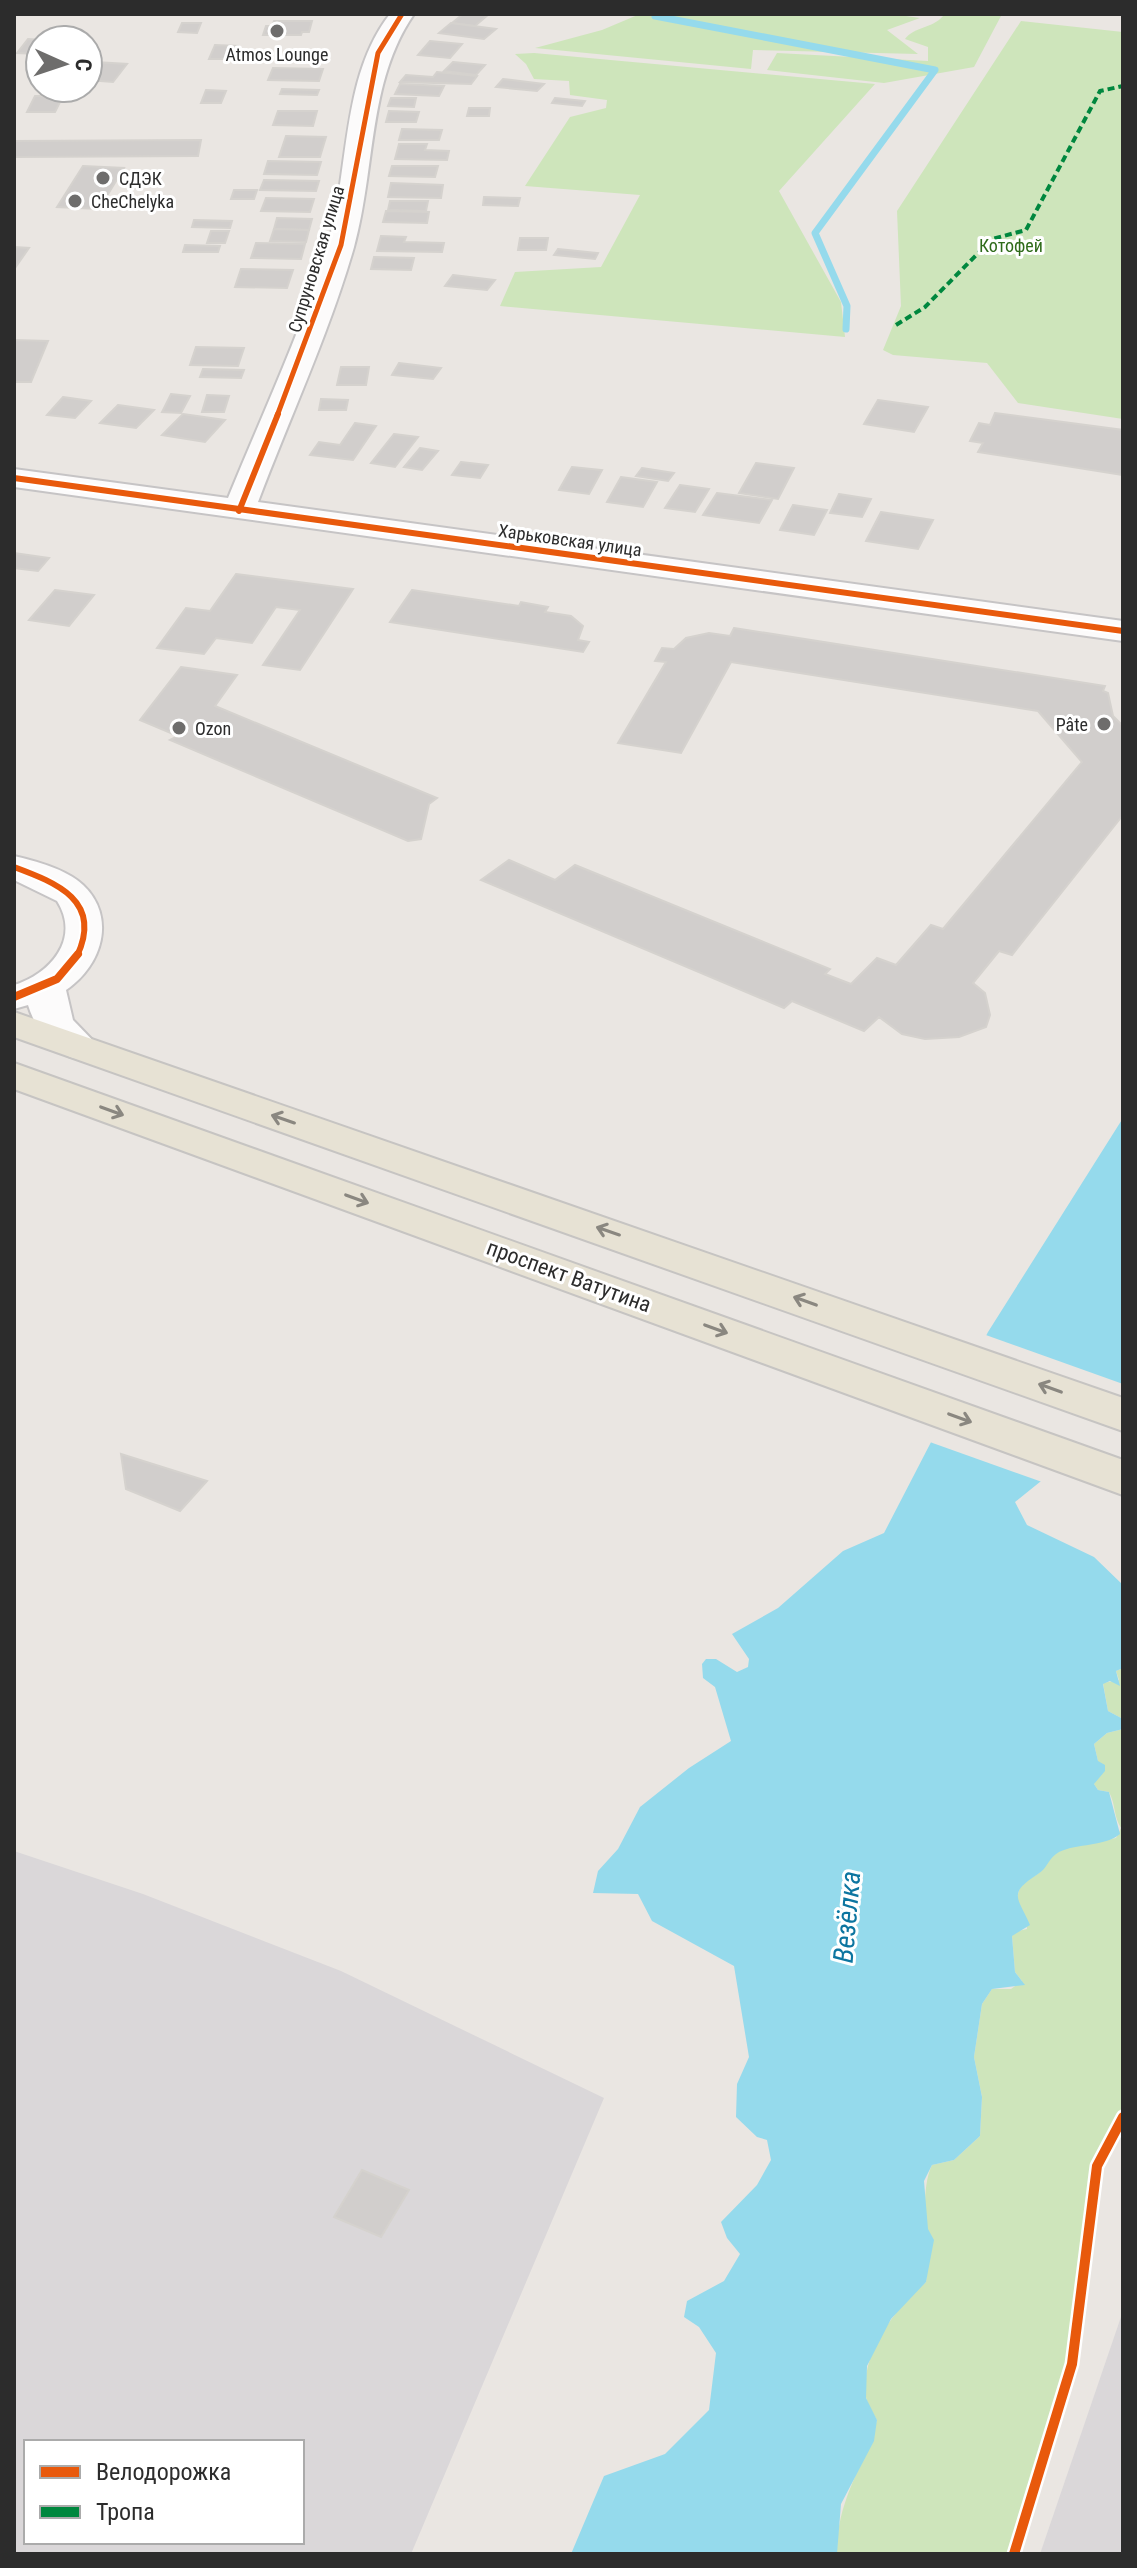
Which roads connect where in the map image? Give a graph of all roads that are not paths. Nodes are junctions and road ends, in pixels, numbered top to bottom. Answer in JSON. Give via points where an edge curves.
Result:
{"nodes":[{"id":1,"x":402,"y":14,"type":"edge"},
{"id":2,"x":14,"y":478,"type":"edge"},
{"id":3,"x":239,"y":511,"type":"junction"},
{"id":4,"x":1123,"y":631,"type":"edge"},
{"id":5,"x":14,"y":867,"type":"edge"},
{"id":6,"x":30,"y":992,"type":"edge"},
{"id":7,"x":14,"y":1024,"type":"edge"},
{"id":8,"x":81,"y":1049,"type":"junction"},
{"id":9,"x":22,"y":1080,"type":"edge"},
{"id":10,"x":1123,"y":1415,"type":"edge"},
{"id":11,"x":1123,"y":1478,"type":"edge"}],
"edges":[{"from":1,"to":3,"type":"street","name":"Супруновская улица","via":[[388,28],[376,56],[351,207],[320,311]]},
{"from":2,"to":3,"type":"street","name":"Харьковская улица"},
{"from":3,"to":4,"type":"street","name":"Харьковская улица"},
{"from":5,"to":6,"type":"street","via":[[69,892],[86,919],[85,940],[74,960]]},
{"from":6,"to":8,"type":"street","via":[[46,1007],[53,1026]]},
{"from":7,"to":8,"type":"main road"},
{"from":10,"to":8,"type":"main road","one_way":true},
{"from":9,"to":11,"type":"main road","name":"проспект Ватутина","one_way":true}]}
